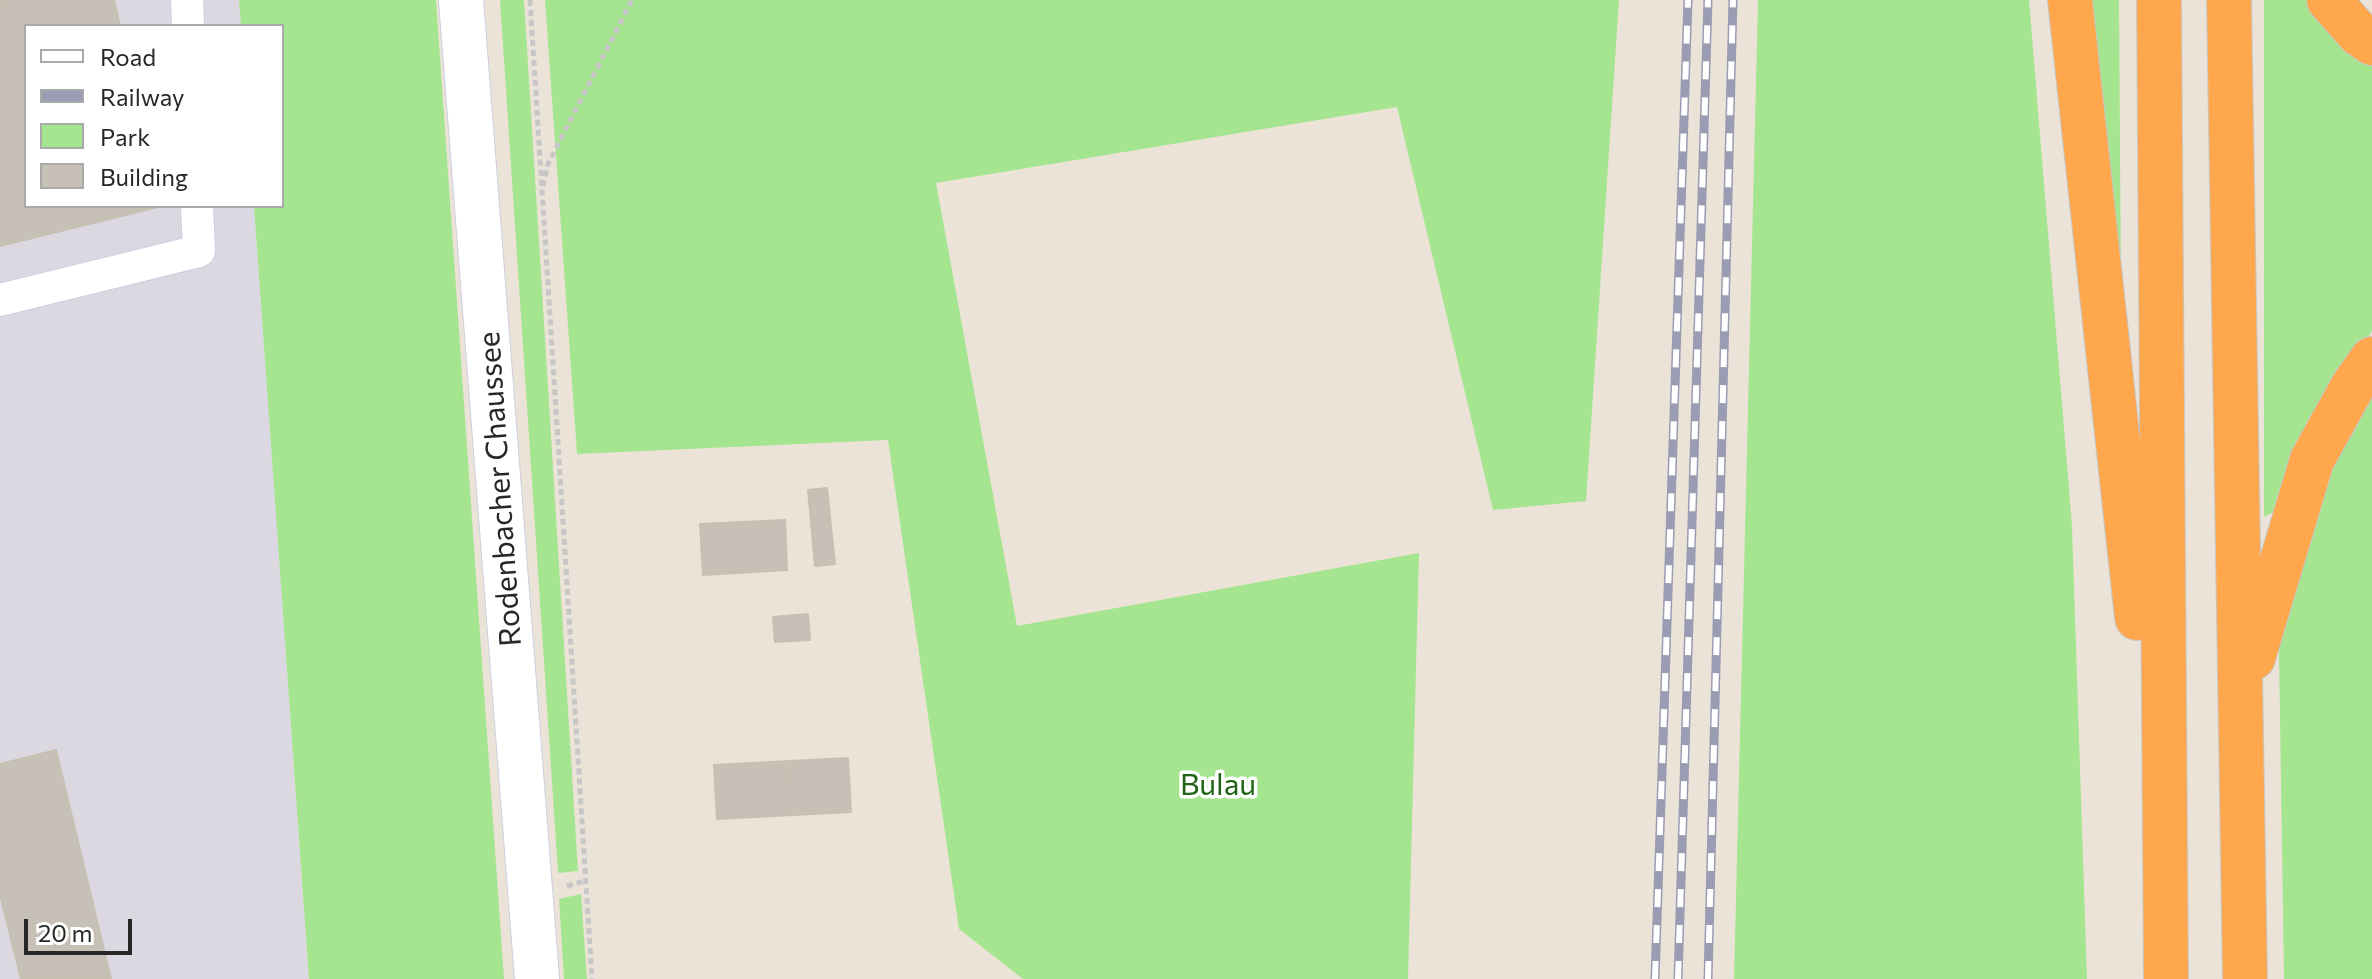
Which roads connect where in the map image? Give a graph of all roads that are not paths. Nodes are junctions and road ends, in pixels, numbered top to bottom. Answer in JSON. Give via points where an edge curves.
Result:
{"nodes":[{"id":1,"x":187,"y":0,"type":"edge"},
{"id":2,"x":461,"y":0,"type":"edge"},
{"id":3,"x":2070,"y":0,"type":"edge"},
{"id":4,"x":2159,"y":0,"type":"edge"},
{"id":5,"x":2229,"y":0,"type":"edge"},
{"id":6,"x":2329,"y":0,"type":"edge"},
{"id":7,"x":188,"y":24,"type":"edge"},
{"id":8,"x":2372,"y":43,"type":"edge"},
{"id":9,"x":197,"y":208,"type":"edge"},
{"id":10,"x":0,"y":300,"type":"edge"},
{"id":11,"x":2372,"y":359,"type":"edge"},
{"id":12,"x":2240,"y":703,"type":"junction"},
{"id":13,"x":2163,"y":856,"type":"junction"},
{"id":14,"x":537,"y":979,"type":"edge"},
{"id":15,"x":2166,"y":979,"type":"edge"},
{"id":16,"x":2245,"y":979,"type":"edge"}],
"edges":[{"from":1,"to":7,"type":"street"},
{"from":2,"to":14,"type":"main road","name":"Rodenbacher Chaussee"},
{"from":3,"to":13,"type":"highway"},
{"from":4,"to":13,"type":"highway"},
{"from":5,"to":12,"type":"highway"},
{"from":6,"to":8,"type":"highway"},
{"from":9,"to":10,"type":"street","via":[[199,251]]},
{"from":11,"to":12,"type":"highway","via":[[2312,460]]},
{"from":12,"to":16,"type":"highway"},
{"from":13,"to":15,"type":"highway"}]}
